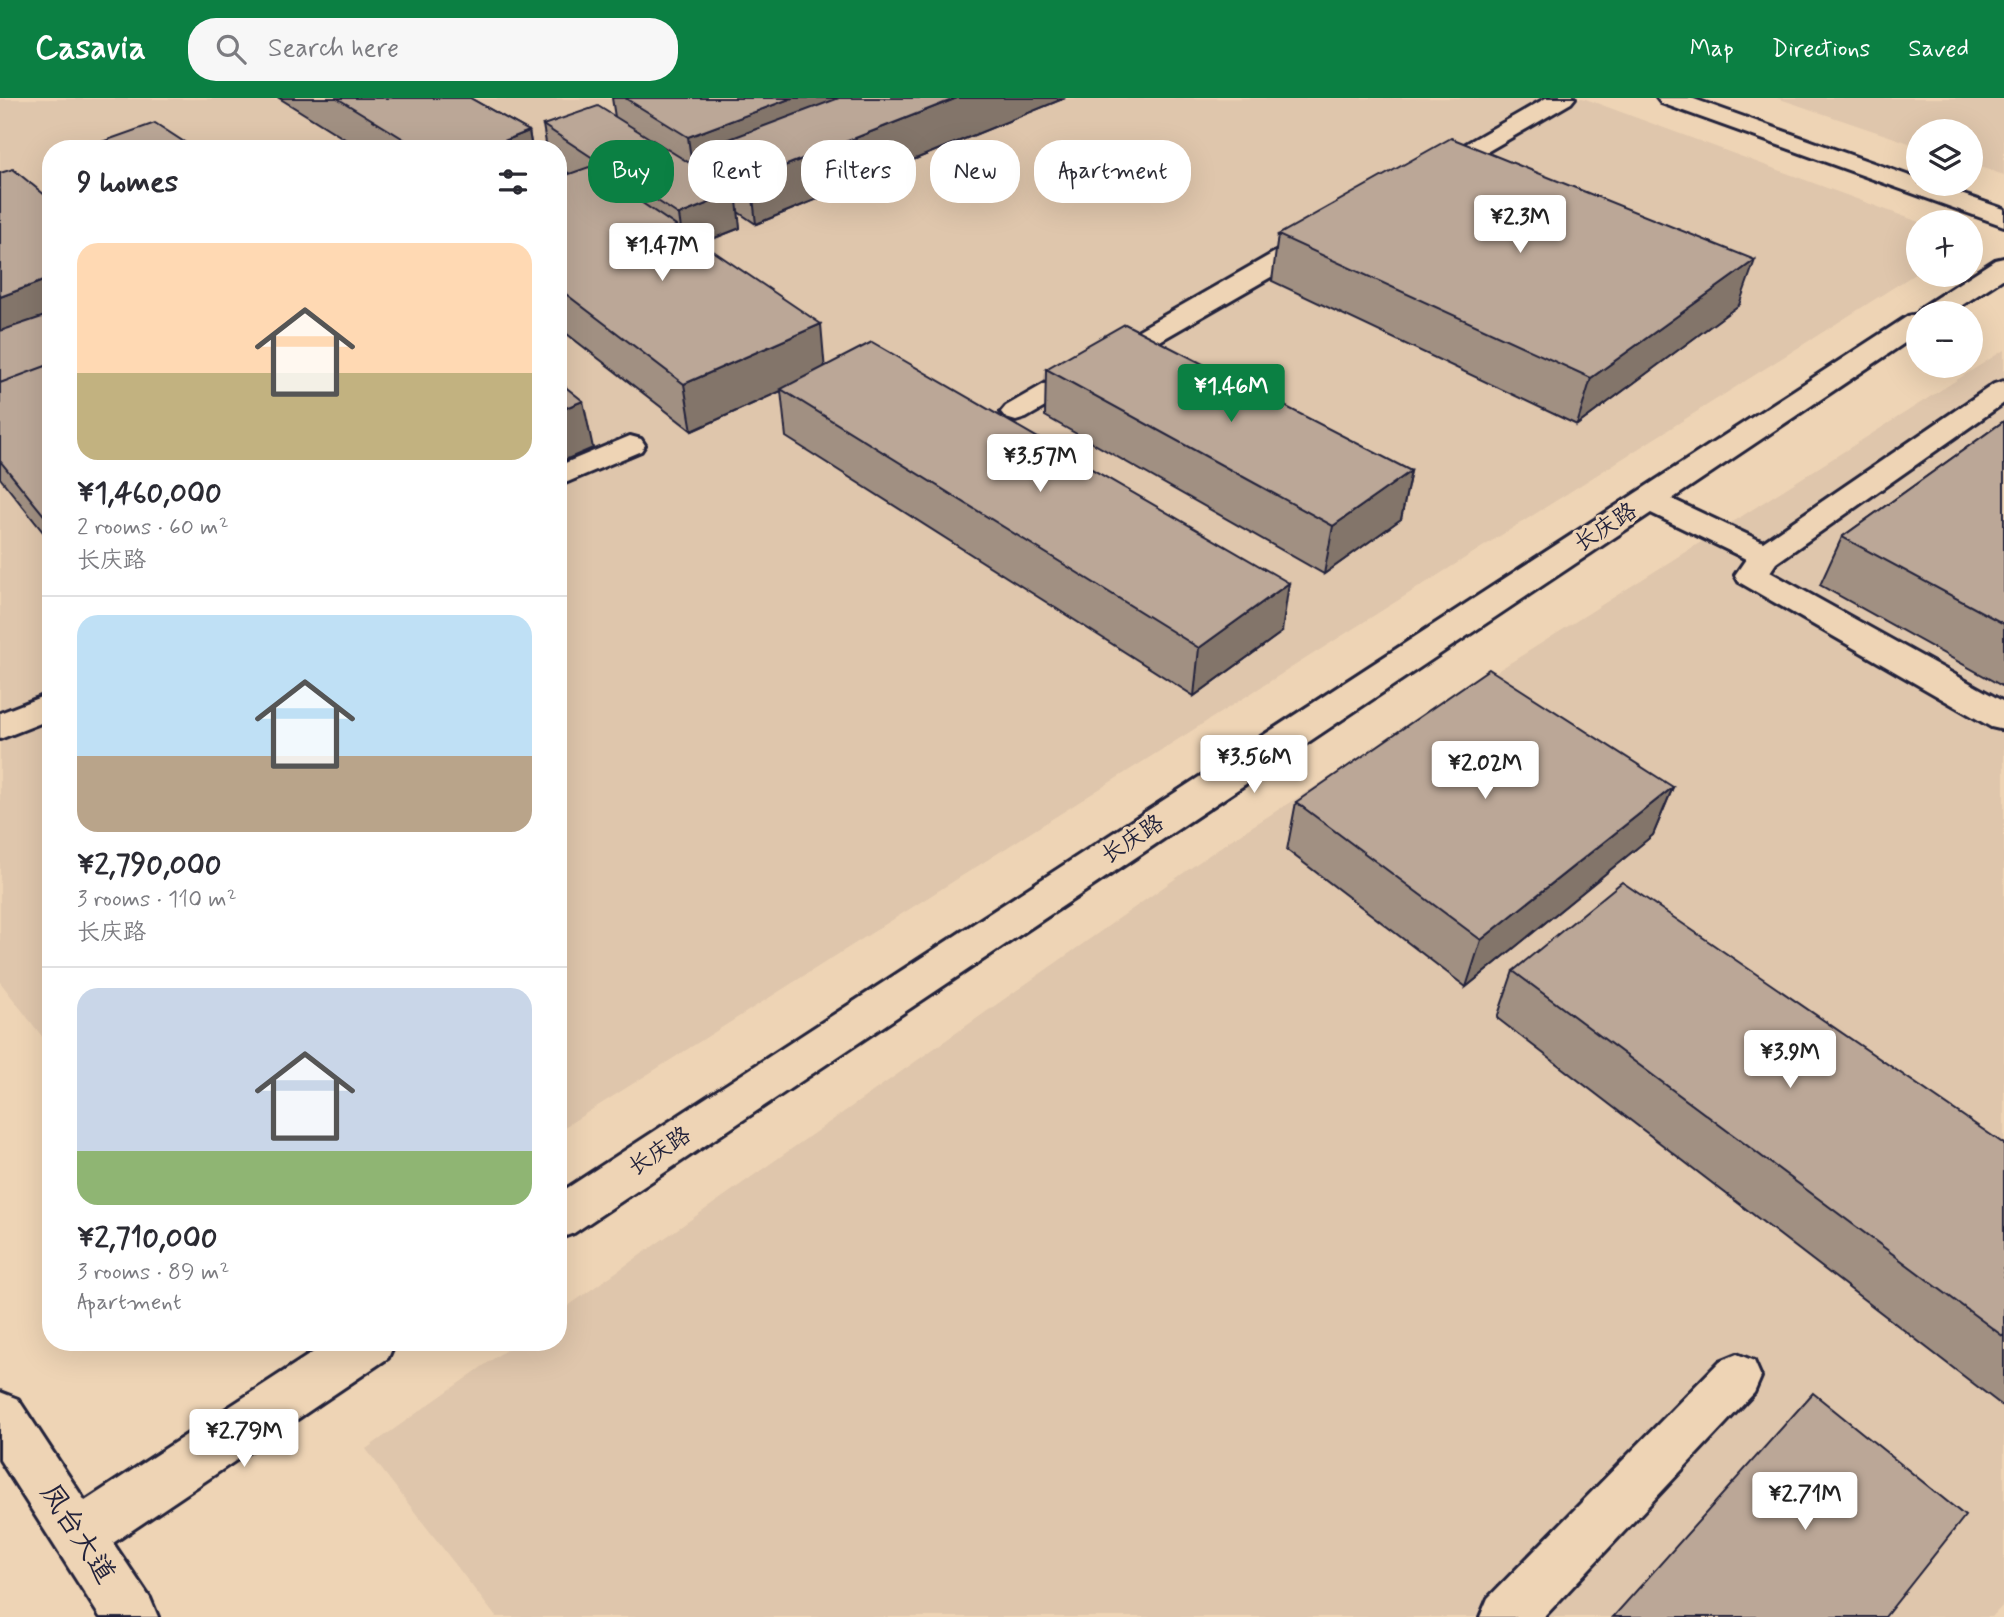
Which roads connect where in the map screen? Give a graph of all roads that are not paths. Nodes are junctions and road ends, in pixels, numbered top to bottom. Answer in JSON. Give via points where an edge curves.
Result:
{"nodes":[{"id":1,"x":1563,"y":98,"type":"edge"},
{"id":2,"x":1670,"y":98,"type":"edge"},
{"id":3,"x":1409,"y":187,"type":"edge"},
{"id":4,"x":2004,"y":218,"type":"edge"},
{"id":5,"x":1337,"y":228,"type":"edge"},
{"id":6,"x":2004,"y":266,"type":"edge"},
{"id":7,"x":1950,"y":301,"type":"edge"},
{"id":8,"x":1906,"y":331,"type":"edge"},
{"id":9,"x":2004,"y":390,"type":"edge"},
{"id":10,"x":1016,"y":412,"type":"dead end"},
{"id":11,"x":630,"y":445,"type":"dead end"},
{"id":12,"x":567,"y":473,"type":"edge"},
{"id":13,"x":1649,"y":500,"type":"junction"},
{"id":14,"x":1765,"y":556,"type":"junction"},
{"id":15,"x":42,"y":709,"type":"edge"},
{"id":16,"x":2004,"y":718,"type":"edge"},
{"id":17,"x":0,"y":727,"type":"edge"},
{"id":18,"x":567,"y":1213,"type":"edge"},
{"id":19,"x":357,"y":1351,"type":"edge"},
{"id":20,"x":1737,"y":1377,"type":"dead end"},
{"id":21,"x":0,"y":1416,"type":"edge"},
{"id":22,"x":78,"y":1536,"type":"junction"},
{"id":23,"x":131,"y":1617,"type":"edge"},
{"id":24,"x":1507,"y":1617,"type":"edge"}],
"edges":[{"from":1,"to":3,"type":"street"},
{"from":2,"to":4,"type":"street"},
{"from":5,"to":10,"type":"street"},
{"from":6,"to":7,"type":"street"},
{"from":8,"to":13,"type":"street","name":"长庆路"},
{"from":9,"to":14,"type":"street"},
{"from":11,"to":12,"type":"street"},
{"from":13,"to":14,"type":"street"},
{"from":13,"to":18,"type":"street","name":"长庆路"},
{"from":14,"to":16,"type":"street","via":[[1751,575]]},
{"from":15,"to":17,"type":"street"},
{"from":19,"to":22,"type":"street"},
{"from":20,"to":24,"type":"street"},
{"from":21,"to":22,"type":"street","name":"凤台大道"},
{"from":22,"to":23,"type":"street","name":"凤台大道"}]}
